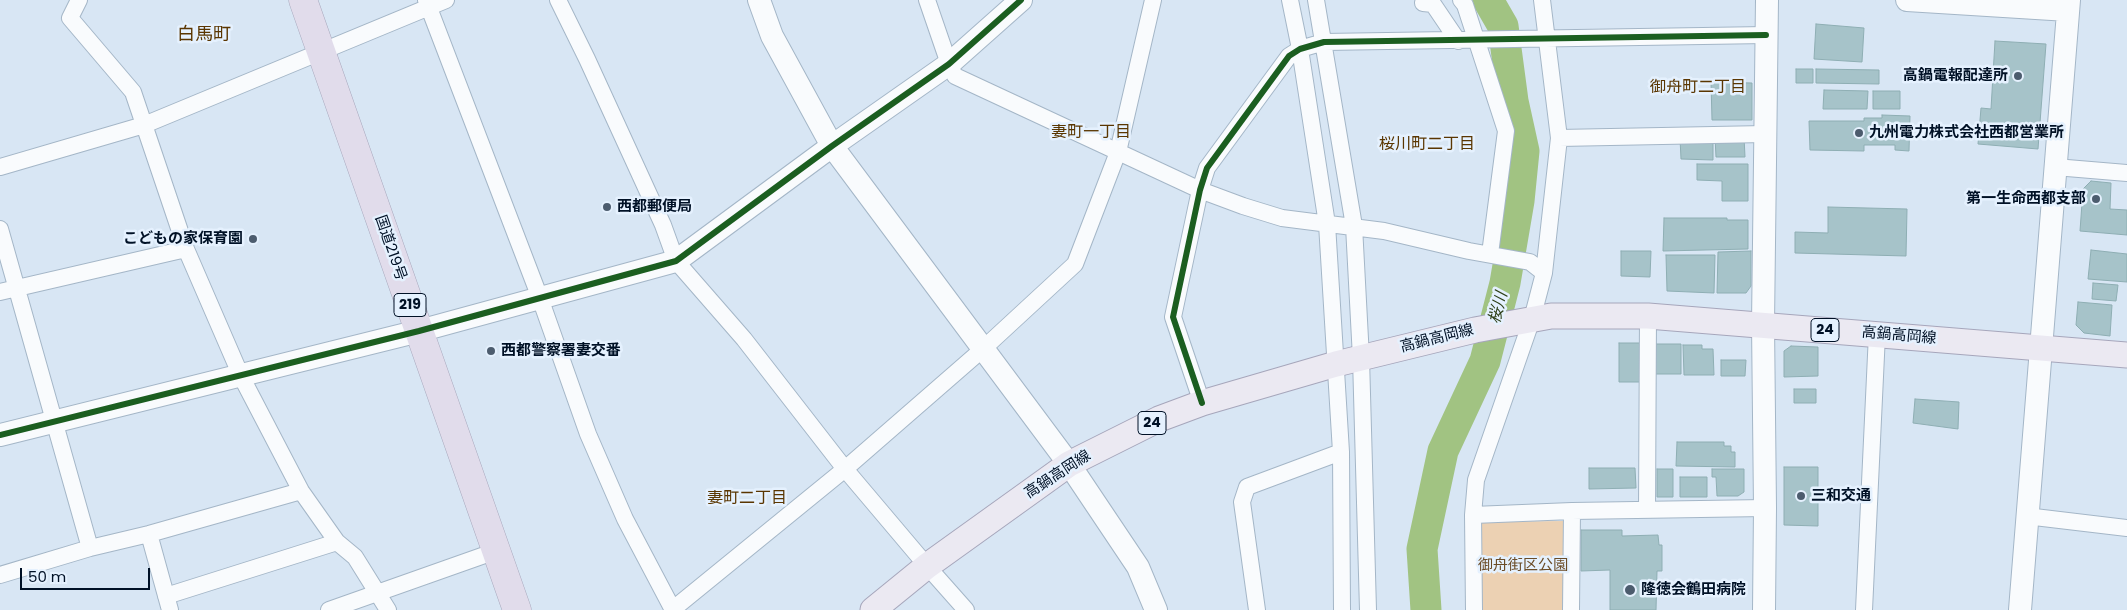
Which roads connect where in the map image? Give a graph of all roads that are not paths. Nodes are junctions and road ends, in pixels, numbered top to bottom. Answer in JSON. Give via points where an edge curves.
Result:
{"nodes":[{"id":1,"x":79,"y":0,"type":"edge"},
{"id":2,"x":303,"y":0,"type":"edge"},
{"id":3,"x":446,"y":0,"type":"edge"},
{"id":4,"x":558,"y":0,"type":"edge"},
{"id":5,"x":759,"y":0,"type":"edge"},
{"id":6,"x":927,"y":0,"type":"edge"},
{"id":7,"x":1021,"y":0,"type":"edge"},
{"id":8,"x":1153,"y":0,"type":"edge"},
{"id":9,"x":1290,"y":0,"type":"edge"},
{"id":10,"x":1316,"y":0,"type":"edge"},
{"id":11,"x":1461,"y":0,"type":"edge"},
{"id":12,"x":1542,"y":0,"type":"edge"},
{"id":13,"x":1767,"y":0,"type":"edge"},
{"id":14,"x":1907,"y":0,"type":"edge"},
{"id":15,"x":428,"y":3,"type":"edge"},
{"id":16,"x":1422,"y":3,"type":"dead end"},
{"id":17,"x":2068,"y":5,"type":"edge"},
{"id":18,"x":1766,"y":35,"type":"junction"},
{"id":19,"x":1544,"y":39,"type":"junction"},
{"id":20,"x":1458,"y":40,"type":"junction"},
{"id":21,"x":1481,"y":40,"type":"junction"},
{"id":22,"x":1324,"y":42,"type":"junction"},
{"id":23,"x":1300,"y":49,"type":"junction"},
{"id":24,"x":321,"y":51,"type":"junction"},
{"id":25,"x":949,"y":64,"type":"junction"},
{"id":26,"x":144,"y":125,"type":"junction"},
{"id":27,"x":1765,"y":134,"type":"junction"},
{"id":28,"x":1559,"y":138,"type":"junction"},
{"id":29,"x":832,"y":146,"type":"junction"},
{"id":30,"x":1118,"y":152,"type":"junction"},
{"id":31,"x":0,"y":167,"type":"edge"},
{"id":32,"x":2055,"y":167,"type":"junction"},
{"id":33,"x":2127,"y":173,"type":"edge"},
{"id":34,"x":1200,"y":190,"type":"junction"},
{"id":35,"x":1327,"y":224,"type":"junction"},
{"id":36,"x":1354,"y":226,"type":"junction"},
{"id":37,"x":0,"y":229,"type":"edge"},
{"id":38,"x":186,"y":249,"type":"junction"},
{"id":39,"x":1495,"y":255,"type":"junction"},
{"id":40,"x":676,"y":261,"type":"junction"},
{"id":41,"x":1544,"y":272,"type":"junction"},
{"id":42,"x":18,"y":288,"type":"junction"},
{"id":43,"x":0,"y":292,"type":"edge"},
{"id":44,"x":540,"y":298,"type":"junction"},
{"id":45,"x":1648,"y":316,"type":"junction"},
{"id":46,"x":1528,"y":320,"type":"junction"},
{"id":47,"x":1763,"y":324,"type":"junction"},
{"id":48,"x":420,"y":331,"type":"junction"},
{"id":49,"x":1877,"y":334,"type":"junction"},
{"id":50,"x":2040,"y":347,"type":"junction"},
{"id":51,"x":984,"y":348,"type":"junction"},
{"id":52,"x":2127,"y":355,"type":"edge"},
{"id":53,"x":1361,"y":358,"type":"junction"},
{"id":54,"x":1336,"y":364,"type":"junction"},
{"id":55,"x":241,"y":376,"type":"junction"},
{"id":56,"x":1202,"y":403,"type":"junction"},
{"id":57,"x":54,"y":422,"type":"junction"},
{"id":58,"x":0,"y":435,"type":"edge"},
{"id":59,"x":1341,"y":452,"type":"junction"},
{"id":60,"x":1069,"y":464,"type":"junction"},
{"id":61,"x":846,"y":469,"type":"junction"},
{"id":62,"x":300,"y":491,"type":"junction"},
{"id":63,"x":1765,"y":508,"type":"junction"},
{"id":64,"x":1572,"y":510,"type":"junction"},
{"id":65,"x":1647,"y":510,"type":"junction"},
{"id":66,"x":1472,"y":515,"type":"junction"},
{"id":67,"x":2026,"y":516,"type":"junction"},
{"id":68,"x":2127,"y":528,"type":"edge"},
{"id":69,"x":149,"y":534,"type":"junction"},
{"id":70,"x":337,"y":542,"type":"junction"},
{"id":71,"x":90,"y":548,"type":"junction"},
{"id":72,"x":496,"y":551,"type":"junction"},
{"id":73,"x":927,"y":566,"type":"junction"},
{"id":74,"x":0,"y":575,"type":"edge"},
{"id":75,"x":379,"y":594,"type":"junction"},
{"id":76,"x":168,"y":603,"type":"edge"},
{"id":77,"x":330,"y":610,"type":"edge"},
{"id":78,"x":388,"y":610,"type":"edge"},
{"id":79,"x":517,"y":610,"type":"edge"},
{"id":80,"x":673,"y":610,"type":"edge"},
{"id":81,"x":874,"y":610,"type":"edge"},
{"id":82,"x":966,"y":610,"type":"edge"},
{"id":83,"x":1156,"y":610,"type":"edge"},
{"id":84,"x":1257,"y":610,"type":"edge"},
{"id":85,"x":1342,"y":610,"type":"edge"},
{"id":86,"x":1368,"y":610,"type":"edge"},
{"id":87,"x":1474,"y":610,"type":"edge"},
{"id":88,"x":1571,"y":610,"type":"edge"},
{"id":89,"x":1764,"y":610,"type":"edge"},
{"id":90,"x":1864,"y":610,"type":"edge"},
{"id":91,"x":2020,"y":610,"type":"edge"}],
"edges":[{"from":1,"to":26,"type":"street","via":[[70,18],[132,92]]},
{"from":2,"to":24,"type":"highway","name":"国道219号","number":"219"},
{"from":3,"to":15,"type":"street"},
{"from":4,"to":40,"type":"street","via":[[588,59]]},
{"from":5,"to":29,"type":"street","via":[[772,36]]},
{"from":6,"to":25,"type":"street"},
{"from":7,"to":25,"type":"street"},
{"from":8,"to":30,"type":"street"},
{"from":9,"to":23,"type":"street"},
{"from":10,"to":22,"type":"street"},
{"from":11,"to":21,"type":"street"},
{"from":12,"to":19,"type":"street"},
{"from":13,"to":18,"type":"street"},
{"from":14,"to":17,"type":"street"},
{"from":15,"to":24,"type":"street"},
{"from":15,"to":44,"type":"street"},
{"from":16,"to":20,"type":"street","via":[[1433,4]]},
{"from":17,"to":32,"type":"street"},
{"from":18,"to":19,"type":"street"},
{"from":18,"to":27,"type":"street"},
{"from":19,"to":21,"type":"street"},
{"from":19,"to":28,"type":"street"},
{"from":20,"to":21,"type":"street"},
{"from":20,"to":22,"type":"street"},
{"from":21,"to":39,"type":"street","via":[[1506,131]]},
{"from":22,"to":23,"type":"street"},
{"from":22,"to":36,"type":"street"},
{"from":23,"to":34,"type":"street","via":[[1289,56],[1207,168]]},
{"from":23,"to":35,"type":"street"},
{"from":24,"to":26,"type":"street"},
{"from":24,"to":48,"type":"highway","name":"国道219号","number":"219"},
{"from":25,"to":29,"type":"street"},
{"from":25,"to":30,"type":"street","via":[[955,76]]},
{"from":26,"to":31,"type":"street"},
{"from":26,"to":38,"type":"street"},
{"from":27,"to":28,"type":"street"},
{"from":27,"to":47,"type":"street"},
{"from":28,"to":41,"type":"street"},
{"from":29,"to":40,"type":"street"},
{"from":29,"to":51,"type":"street"},
{"from":30,"to":34,"type":"street"},
{"from":30,"to":51,"type":"street","via":[[1075,264]]},
{"from":32,"to":33,"type":"street"},
{"from":32,"to":50,"type":"street"},
{"from":34,"to":35,"type":"street","via":[[1282,218]]},
{"from":34,"to":56,"type":"street","via":[[1173,317]]},
{"from":35,"to":36,"type":"street"},
{"from":35,"to":54,"type":"street"},
{"from":36,"to":39,"type":"street"},
{"from":36,"to":53,"type":"street"},
{"from":37,"to":42,"type":"street"},
{"from":38,"to":42,"type":"street"},
{"from":38,"to":55,"type":"street"},
{"from":39,"to":41,"type":"street","via":[[1530,262]]},
{"from":40,"to":44,"type":"street"},
{"from":40,"to":61,"type":"street","via":[[744,339]]},
{"from":41,"to":46,"type":"street"},
{"from":42,"to":43,"type":"street"},
{"from":42,"to":57,"type":"street"},
{"from":44,"to":48,"type":"street"},
{"from":44,"to":80,"type":"street","via":[[588,434],[625,519]]},
{"from":45,"to":46,"type":"main road","name":"高鍋高岡線","number":"24","via":[[1579,315]]},
{"from":45,"to":47,"type":"main road","name":"高鍋高岡線","number":"24"},
{"from":45,"to":65,"type":"street"},
{"from":46,"to":53,"type":"main road","name":"高鍋高岡線","number":"24"},
{"from":46,"to":66,"type":"street","via":[[1476,480]]},
{"from":47,"to":49,"type":"main road","name":"高鍋高岡線","number":"24"},
{"from":47,"to":63,"type":"street"},
{"from":48,"to":55,"type":"street"},
{"from":48,"to":72,"type":"highway","name":"国道219号","number":"219"},
{"from":49,"to":50,"type":"main road","name":"高鍋高岡線","number":"24"},
{"from":49,"to":90,"type":"street"},
{"from":50,"to":52,"type":"main road","name":"高鍋高岡線","number":"24"},
{"from":50,"to":67,"type":"street"},
{"from":51,"to":60,"type":"street"},
{"from":51,"to":61,"type":"street"},
{"from":53,"to":54,"type":"main road","name":"高鍋高岡線","number":"24"},
{"from":53,"to":86,"type":"street"},
{"from":54,"to":56,"type":"main road","name":"高鍋高岡線","number":"24"},
{"from":54,"to":59,"type":"street"},
{"from":55,"to":57,"type":"street"},
{"from":55,"to":62,"type":"street"},
{"from":56,"to":60,"type":"main road","name":"高鍋高岡線","number":"24","via":[[1159,419]]},
{"from":57,"to":58,"type":"street"},
{"from":57,"to":71,"type":"street"},
{"from":59,"to":84,"type":"street","via":[[1247,488],[1242,502]]},
{"from":59,"to":85,"type":"street"},
{"from":60,"to":73,"type":"main road","name":"高鍋高岡線","number":"24"},
{"from":60,"to":83,"type":"street","via":[[1138,567]]},
{"from":61,"to":73,"type":"street"},
{"from":61,"to":80,"type":"street"},
{"from":62,"to":69,"type":"street"},
{"from":62,"to":70,"type":"street"},
{"from":63,"to":65,"type":"street"},
{"from":63,"to":89,"type":"street"},
{"from":64,"to":65,"type":"street"},
{"from":64,"to":66,"type":"street"},
{"from":64,"to":88,"type":"street"},
{"from":66,"to":87,"type":"street"},
{"from":67,"to":68,"type":"street"},
{"from":67,"to":91,"type":"street"},
{"from":69,"to":71,"type":"street"},
{"from":69,"to":76,"type":"street"},
{"from":70,"to":75,"type":"street","via":[[355,557]]},
{"from":70,"to":76,"type":"street"},
{"from":71,"to":74,"type":"street"},
{"from":72,"to":75,"type":"street"},
{"from":72,"to":79,"type":"highway","name":"国道219号","number":"219"},
{"from":73,"to":81,"type":"main road","name":"高鍋高岡線","number":"24"},
{"from":73,"to":82,"type":"street"},
{"from":75,"to":77,"type":"street"},
{"from":75,"to":78,"type":"street"}]}
